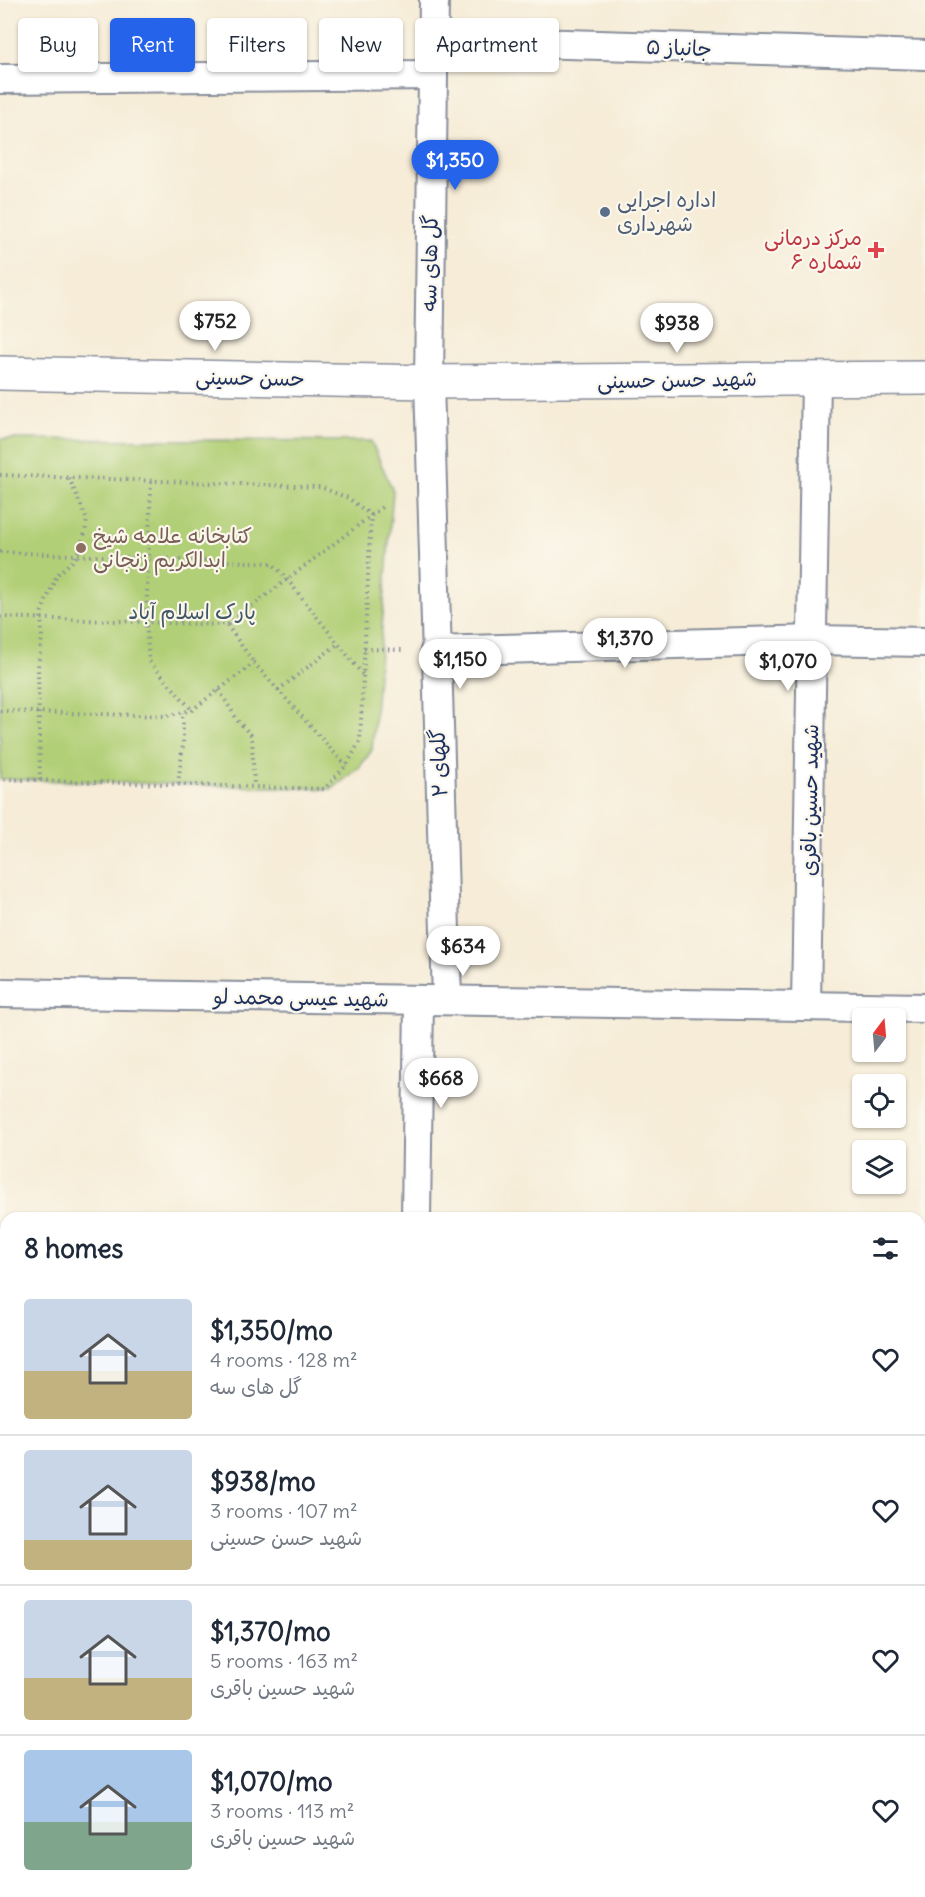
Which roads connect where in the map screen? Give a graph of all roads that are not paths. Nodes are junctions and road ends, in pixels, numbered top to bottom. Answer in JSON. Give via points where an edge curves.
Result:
{"nodes":[{"id":1,"x":434,"y":0,"type":"edge"},
{"id":2,"x":434,"y":18,"type":"edge"},
{"id":3,"x":559,"y":44,"type":"edge"},
{"id":4,"x":925,"y":55,"type":"edge"},
{"id":5,"x":433,"y":75,"type":"joint"},
{"id":6,"x":0,"y":79,"type":"edge"},
{"id":7,"x":0,"y":373,"type":"edge"},
{"id":8,"x":925,"y":378,"type":"edge"},
{"id":9,"x":816,"y":379,"type":"junction"},
{"id":10,"x":429,"y":382,"type":"junction"},
{"id":11,"x":813,"y":640,"type":"junction"},
{"id":12,"x":925,"y":642,"type":"edge"},
{"id":13,"x":435,"y":651,"type":"junction"},
{"id":14,"x":0,"y":993,"type":"edge"},
{"id":15,"x":419,"y":1000,"type":"junction"},
{"id":16,"x":447,"y":1000,"type":"junction"},
{"id":17,"x":806,"y":1006,"type":"junction"},
{"id":18,"x":925,"y":1008,"type":"edge"},
{"id":19,"x":416,"y":1212,"type":"edge"}],
"edges":[{"from":1,"to":2,"type":"street","name":"گل های سه"},
{"from":3,"to":4,"type":"street","name":"جانباز ۵"},
{"from":5,"to":6,"type":"street"},
{"from":5,"to":10,"type":"street","name":"گل های سه"},
{"from":7,"to":10,"type":"street","name":"حسن حسینی"},
{"from":8,"to":9,"type":"street","name":"شهید حسن حسینی"},
{"from":9,"to":10,"type":"street","name":"شهید حسن حسینی"},
{"from":9,"to":11,"type":"street","name":"شهید حسین باقری"},
{"from":10,"to":13,"type":"street","name":"گلهای ۲"},
{"from":11,"to":12,"type":"street"},
{"from":11,"to":13,"type":"street"},
{"from":11,"to":17,"type":"street","name":"شهید حسین باقری"},
{"from":13,"to":16,"type":"street","name":"گلهای ۲"},
{"from":14,"to":15,"type":"street","name":"شهید عیسی محمد لو"},
{"from":15,"to":16,"type":"street","name":"شهید عیسی محمد لو"},
{"from":15,"to":19,"type":"street"},
{"from":16,"to":17,"type":"street","name":"شهید عیسی محمد لو"},
{"from":17,"to":18,"type":"street","name":"شهید عیسی محمد لو"}]}
